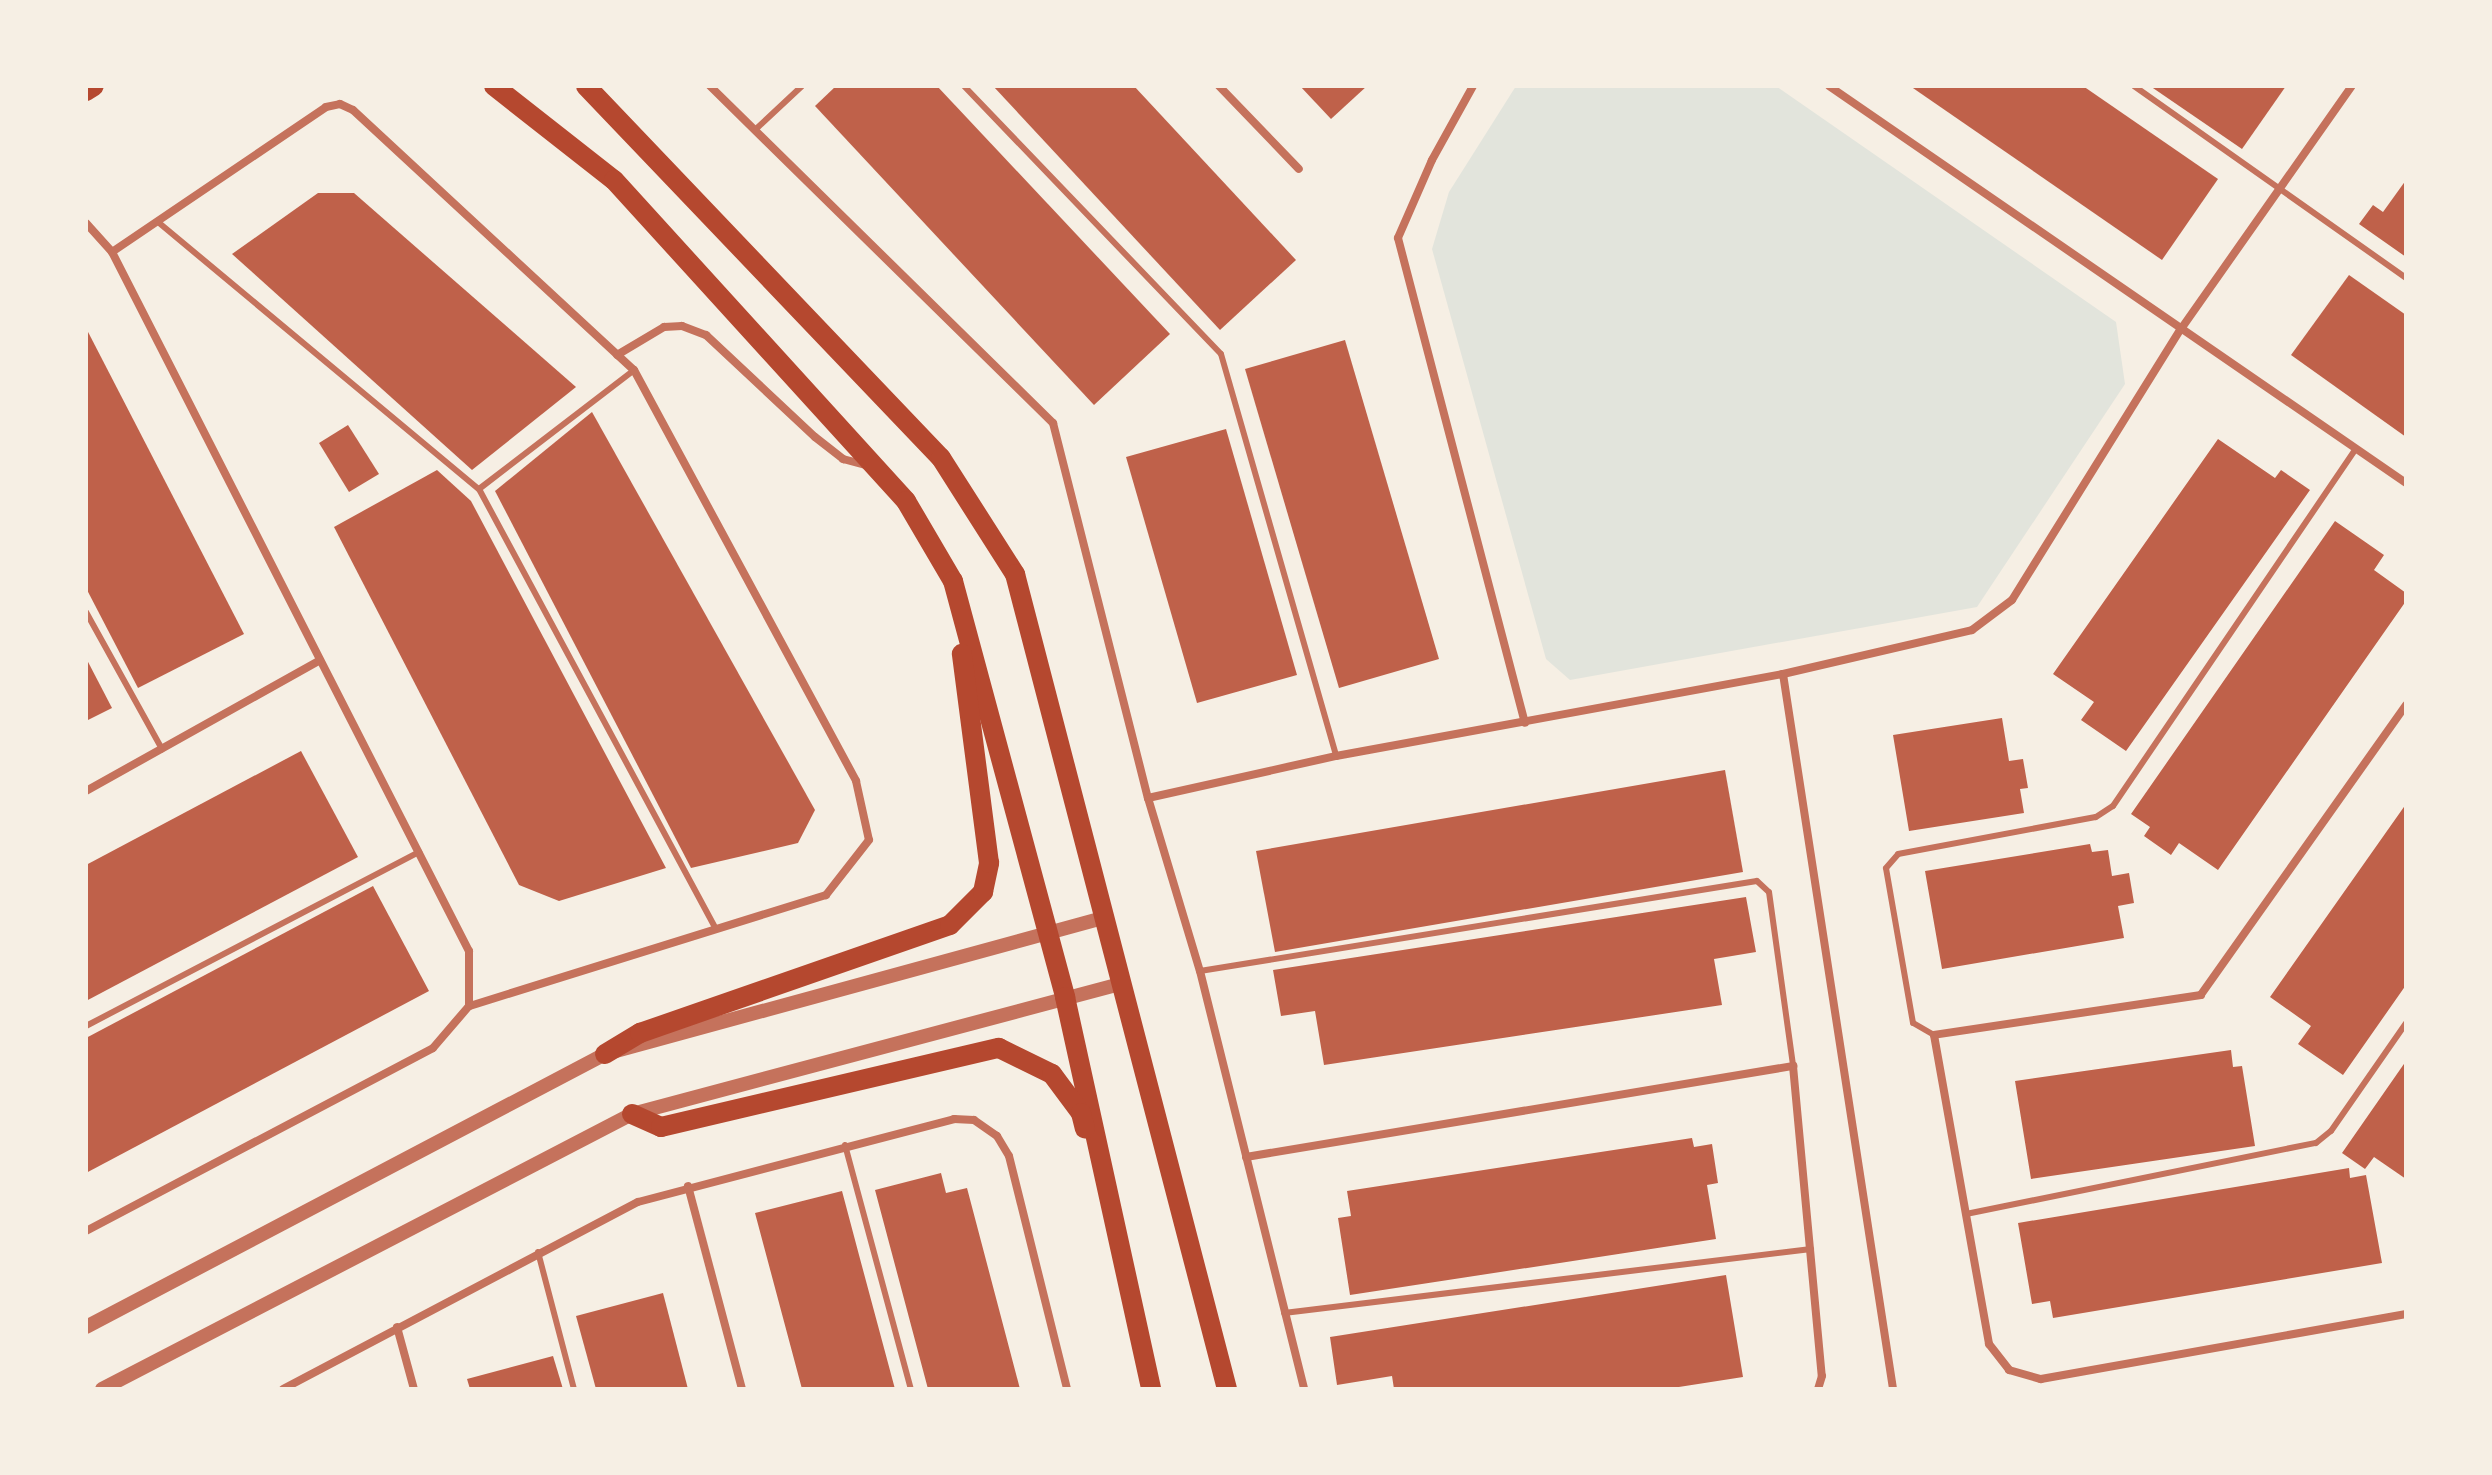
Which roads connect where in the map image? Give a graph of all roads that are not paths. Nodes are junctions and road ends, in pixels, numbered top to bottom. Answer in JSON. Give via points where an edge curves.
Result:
{"nodes":[{"id":1,"x":94,"y":86,"type":"edge"},
{"id":2,"x":494,"y":86,"type":"edge"},
{"id":3,"x":586,"y":86,"type":"edge"},
{"id":4,"x":710,"y":86,"type":"edge"},
{"id":5,"x":802,"y":86,"type":"edge"},
{"id":6,"x":964,"y":86,"type":"edge"},
{"id":7,"x":1219,"y":86,"type":"edge"},
{"id":8,"x":1472,"y":86,"type":"edge"},
{"id":9,"x":1829,"y":86,"type":"edge"},
{"id":10,"x":2134,"y":86,"type":"edge"},
{"id":11,"x":2352,"y":86,"type":"edge"},
{"id":12,"x":86,"y":91,"type":"edge"},
{"id":13,"x":756,"y":129,"type":"junction"},
{"id":14,"x":1299,"y":169,"type":"dead end"},
{"id":15,"x":2280,"y":189,"type":"junction"},
{"id":16,"x":158,"y":222,"type":"junction"},
{"id":17,"x":87,"y":225,"type":"edge"},
{"id":18,"x":112,"y":252,"type":"junction"},
{"id":19,"x":2406,"y":278,"type":"edge"},
{"id":20,"x":2181,"y":329,"type":"junction"},
{"id":21,"x":617,"y":355,"type":"junction"},
{"id":22,"x":634,"y":370,"type":"junction"},
{"id":23,"x":2356,"y":449,"type":"junction"},
{"id":24,"x":875,"y":467,"type":"junction"},
{"id":25,"x":2406,"y":483,"type":"edge"},
{"id":26,"x":479,"y":489,"type":"junction"},
{"id":27,"x":953,"y":581,"type":"junction"},
{"id":28,"x":86,"y":612,"type":"edge"},
{"id":29,"x":320,"y":660,"type":"junction"},
{"id":30,"x":1783,"y":674,"type":"junction"},
{"id":31,"x":2406,"y":705,"type":"edge"},
{"id":32,"x":1525,"y":723,"type":"junction"},
{"id":33,"x":162,"y":749,"type":"junction"},
{"id":34,"x":1336,"y":756,"type":"junction"},
{"id":35,"x":86,"y":791,"type":"edge"},
{"id":36,"x":1148,"y":798,"type":"junction"},
{"id":37,"x":419,"y":852,"type":"junction"},
{"id":38,"x":1103,"y":918,"type":"junction"},
{"id":39,"x":715,"y":927,"type":"junction"},
{"id":40,"x":1049,"y":933,"type":"junction"},
{"id":41,"x":1200,"y":971,"type":"junction"},
{"id":42,"x":1120,"y":984,"type":"junction"},
{"id":43,"x":1065,"y":997,"type":"junction"},
{"id":44,"x":469,"y":1006,"type":"junction"},
{"id":45,"x":2406,"y":1023,"type":"edge"},
{"id":46,"x":86,"y":1026,"type":"edge"},
{"id":47,"x":1934,"y":1035,"type":"junction"},
{"id":48,"x":605,"y":1054,"type":"junction"},
{"id":49,"x":1793,"y":1066,"type":"junction"},
{"id":50,"x":632,"y":1114,"type":"junction"},
{"id":51,"x":845,"y":1145,"type":"junction"},
{"id":52,"x":1246,"y":1157,"type":"junction"},
{"id":53,"x":688,"y":1186,"type":"junction"},
{"id":54,"x":1966,"y":1214,"type":"junction"},
{"id":55,"x":86,"y":1231,"type":"edge"},
{"id":56,"x":1811,"y":1249,"type":"junction"},
{"id":57,"x":538,"y":1252,"type":"junction"},
{"id":58,"x":1284,"y":1313,"type":"junction"},
{"id":59,"x":2406,"y":1314,"type":"edge"},
{"id":60,"x":86,"y":1327,"type":"edge"},
{"id":61,"x":397,"y":1327,"type":"junction"},
{"id":62,"x":102,"y":1389,"type":"edge"},
{"id":63,"x":283,"y":1389,"type":"edge"},
{"id":64,"x":414,"y":1389,"type":"edge"},
{"id":65,"x":574,"y":1389,"type":"edge"},
{"id":66,"x":742,"y":1389,"type":"edge"},
{"id":67,"x":911,"y":1389,"type":"edge"},
{"id":68,"x":1067,"y":1389,"type":"edge"},
{"id":69,"x":1151,"y":1389,"type":"edge"},
{"id":70,"x":1227,"y":1389,"type":"edge"},
{"id":71,"x":1304,"y":1389,"type":"edge"},
{"id":72,"x":1818,"y":1389,"type":"edge"},
{"id":73,"x":1893,"y":1389,"type":"edge"}],
"edges":[{"from":1,"to":12,"type":"main road"},
{"from":2,"to":24,"type":"main road","via":[[614,180]]},
{"from":3,"to":38,"type":"main road","via":[[941,458],[1015,574]]},
{"from":4,"to":13,"type":"street"},
{"from":5,"to":13,"type":"lane"},
{"from":6,"to":34,"type":"lane","via":[[1221,354]]},
{"from":7,"to":14,"type":"street"},
{"from":8,"to":32,"type":"street","via":[[1398,238]]},
{"from":9,"to":20,"type":"street"},
{"from":10,"to":15,"type":"lane"},
{"from":11,"to":15,"type":"street"},
{"from":13,"to":36,"type":"street","via":[[1053,423]]},
{"from":15,"to":19,"type":"lane"},
{"from":15,"to":20,"type":"street"},
{"from":16,"to":18,"type":"street"},
{"from":16,"to":21,"type":"street","via":[[326,107],[340,104]]},
{"from":16,"to":26,"type":"lane"},
{"from":17,"to":18,"type":"street"},
{"from":18,"to":29,"type":"street"},
{"from":20,"to":23,"type":"street"},
{"from":20,"to":30,"type":"street","via":[[2012,600],[1972,630]]},
{"from":21,"to":22,"type":"street"},
{"from":21,"to":24,"type":"street","via":[[664,327],[682,326],[706,335],[843,459]]},
{"from":22,"to":26,"type":"lane"},
{"from":22,"to":39,"type":"street","via":[[856,781],[869,840],[826,895]]},
{"from":23,"to":25,"type":"street"},
{"from":23,"to":47,"type":"lane","via":[[2113,806],[2096,817],[1898,854],[1886,868],[1913,1023]]},
{"from":24,"to":27,"type":"main road","via":[[906,501]]},
{"from":26,"to":39,"type":"lane"},
{"from":27,"to":40,"type":"main road"},
{"from":27,"to":48,"type":"main road","via":[[989,863],[983,892],[950,925],[640,1033]]},
{"from":28,"to":33,"type":"lane"},
{"from":29,"to":33,"type":"street"},
{"from":29,"to":37,"type":"street"},
{"from":30,"to":32,"type":"street"},
{"from":30,"to":73,"type":"street"},
{"from":31,"to":47,"type":"street","via":[[2201,995]]},
{"from":32,"to":34,"type":"street"},
{"from":33,"to":35,"type":"street"},
{"from":34,"to":36,"type":"street"},
{"from":36,"to":41,"type":"street"},
{"from":37,"to":44,"type":"street","via":[[469,951]]},
{"from":37,"to":46,"type":"lane"},
{"from":38,"to":40,"type":"street"},
{"from":38,"to":42,"type":"main road"},
{"from":39,"to":44,"type":"street"},
{"from":40,"to":43,"type":"main road"},
{"from":40,"to":48,"type":"street"},
{"from":41,"to":49,"type":"lane","via":[[1757,881],[1769,892]]},
{"from":41,"to":52,"type":"street"},
{"from":42,"to":43,"type":"street"},
{"from":42,"to":70,"type":"main road"},
{"from":43,"to":50,"type":"street"},
{"from":43,"to":69,"type":"main road"},
{"from":44,"to":55,"type":"street","via":[[433,1048]]},
{"from":45,"to":54,"type":"lane","via":[[2331,1131],[2316,1143]]},
{"from":47,"to":54,"type":"street"},
{"from":48,"to":60,"type":"street"},
{"from":49,"to":52,"type":"street"},
{"from":49,"to":56,"type":"street"},
{"from":50,"to":62,"type":"street"},
{"from":50,"to":69,"type":"main road","via":[[661,1127],[999,1048],[1052,1074],[1081,1113]]},
{"from":51,"to":53,"type":"street"},
{"from":51,"to":67,"type":"lane"},
{"from":51,"to":68,"type":"street","via":[[954,1119],[974,1120],[997,1136],[1009,1156]]},
{"from":52,"to":58,"type":"street"},
{"from":53,"to":57,"type":"street","via":[[638,1202]]},
{"from":53,"to":66,"type":"street"},
{"from":54,"to":59,"type":"street","via":[[1989,1344],[2009,1370],[2041,1379]]},
{"from":56,"to":58,"type":"lane"},
{"from":56,"to":72,"type":"street","via":[[1822,1376]]},
{"from":57,"to":61,"type":"street"},
{"from":57,"to":65,"type":"lane"},
{"from":58,"to":71,"type":"street"},
{"from":61,"to":63,"type":"street"},
{"from":61,"to":64,"type":"street"}]}
